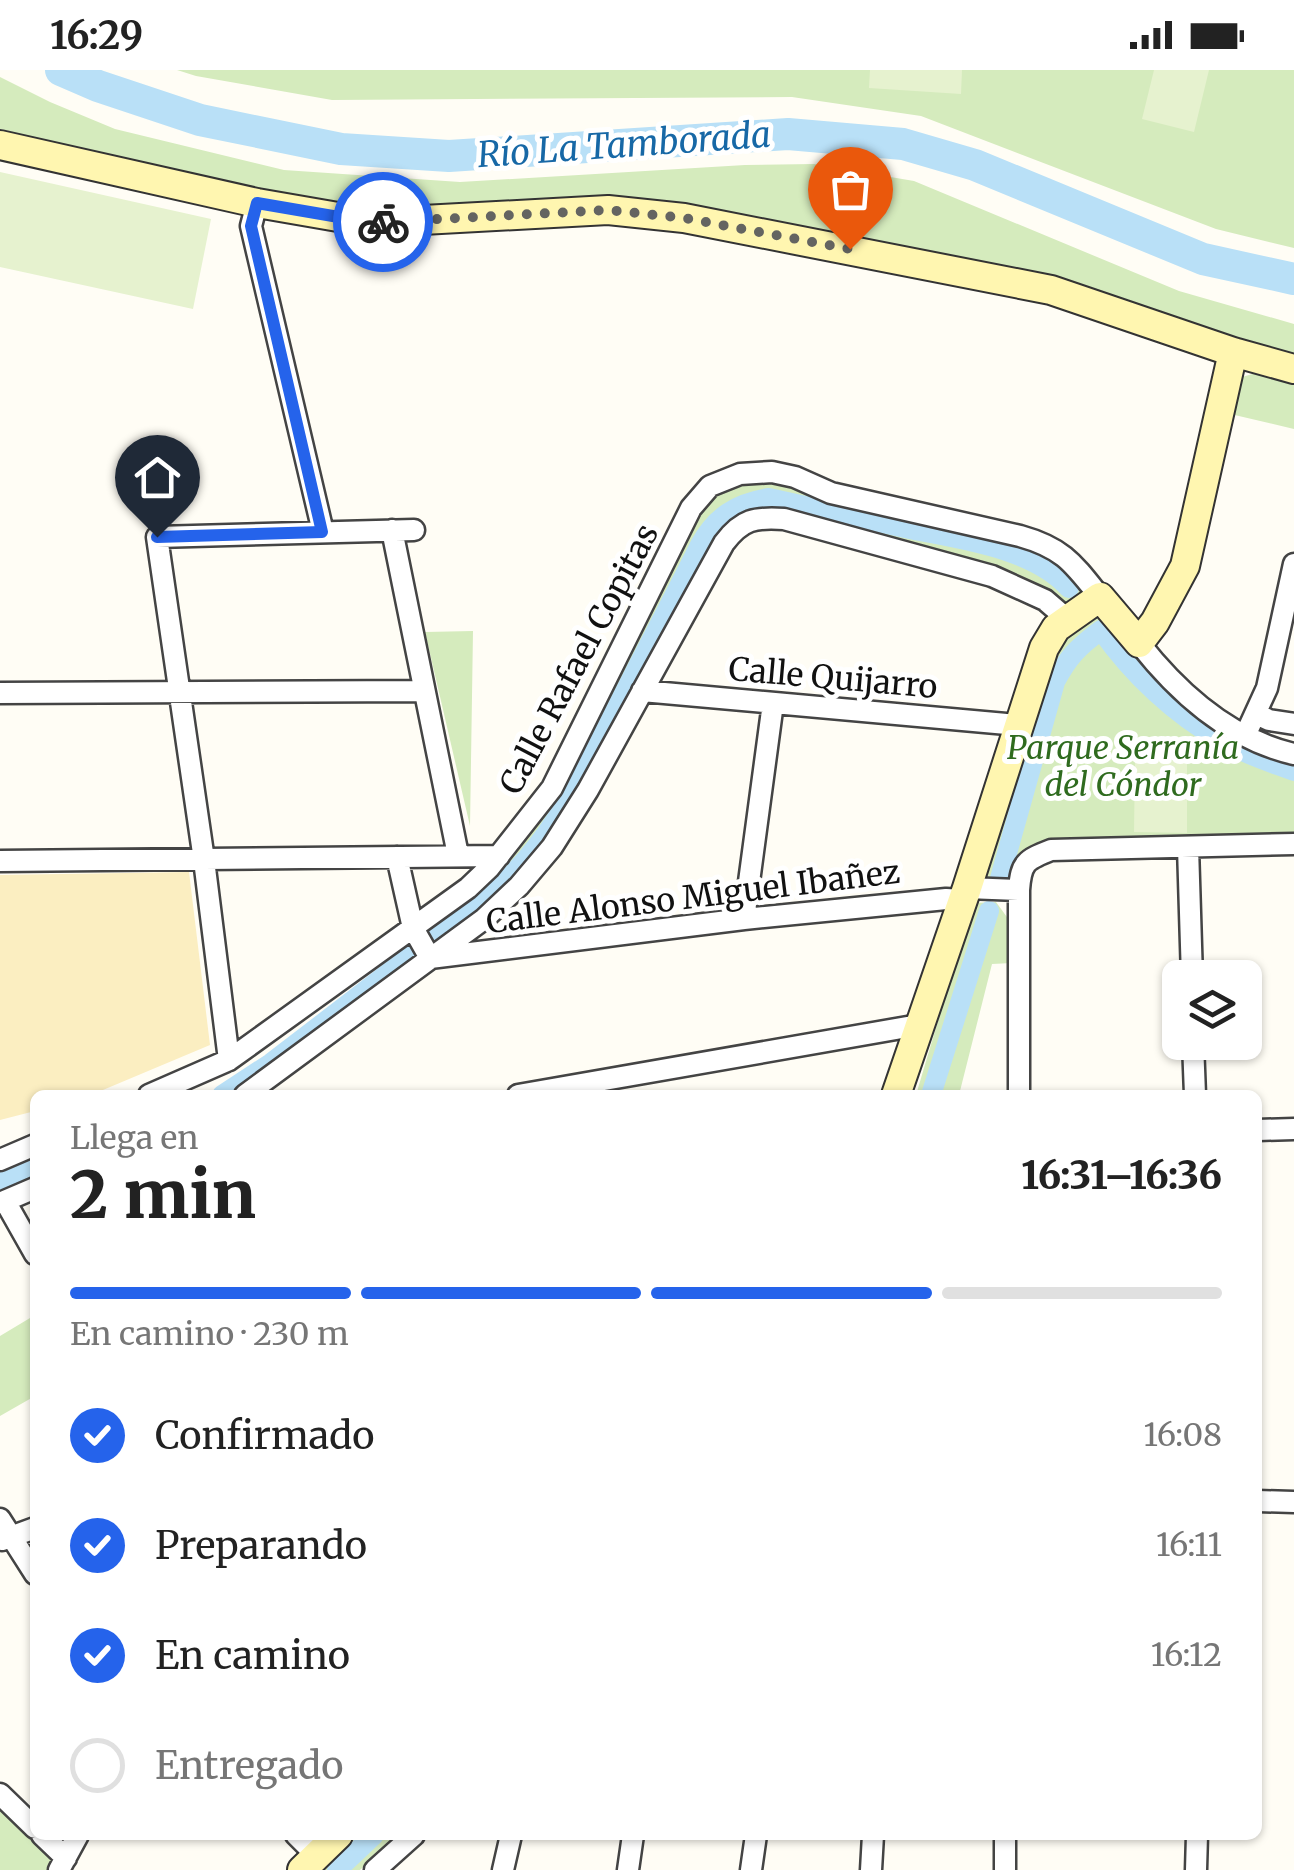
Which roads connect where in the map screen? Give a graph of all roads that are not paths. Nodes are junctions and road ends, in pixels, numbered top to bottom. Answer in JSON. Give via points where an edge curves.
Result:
{"nodes":[{"id":1,"x":0,"y":145,"type":"edge"},
{"id":2,"x":257,"y":203,"type":"junction"},
{"id":3,"x":1233,"y":352,"type":"junction"},
{"id":4,"x":1294,"y":369,"type":"edge"},
{"id":5,"x":322,"y":532,"type":"junction"},
{"id":6,"x":1294,"y":564,"type":"edge"},
{"id":7,"x":1100,"y":597,"type":"junction"},
{"id":8,"x":1067,"y":619,"type":"junction"},
{"id":9,"x":1139,"y":643,"type":"junction"},
{"id":10,"x":180,"y":692,"type":"junction"},
{"id":11,"x":424,"y":692,"type":"junction"},
{"id":12,"x":642,"y":692,"type":"junction"},
{"id":13,"x":0,"y":694,"type":"edge"},
{"id":14,"x":774,"y":703,"type":"junction"},
{"id":15,"x":1256,"y":714,"type":"junction"},
{"id":16,"x":1294,"y":724,"type":"edge"},
{"id":17,"x":1018,"y":725,"type":"junction"},
{"id":18,"x":1245,"y":736,"type":"junction"},
{"id":19,"x":1294,"y":754,"type":"edge"},
{"id":20,"x":1294,"y":844,"type":"edge"},
{"id":21,"x":1188,"y":846,"type":"junction"},
{"id":22,"x":458,"y":855,"type":"junction"},
{"id":23,"x":499,"y":856,"type":"junction"},
{"id":24,"x":397,"y":857,"type":"junction"},
{"id":25,"x":204,"y":860,"type":"junction"},
{"id":26,"x":0,"y":861,"type":"edge"},
{"id":27,"x":1019,"y":890,"type":"junction"},
{"id":28,"x":965,"y":894,"type":"junction"},
{"id":29,"x":744,"y":918,"type":"junction"},
{"id":30,"x":414,"y":929,"type":"junction"},
{"id":31,"x":429,"y":956,"type":"junction"},
{"id":32,"x":1191,"y":960,"type":"edge"},
{"id":33,"x":919,"y":1026,"type":"junction"},
{"id":34,"x":229,"y":1060,"type":"junction"},
{"id":35,"x":1193,"y":1060,"type":"edge"},
{"id":36,"x":160,"y":1090,"type":"edge"},
{"id":37,"x":252,"y":1090,"type":"edge"},
{"id":38,"x":547,"y":1090,"type":"edge"},
{"id":39,"x":898,"y":1090,"type":"edge"},
{"id":40,"x":1019,"y":1090,"type":"edge"},
{"id":41,"x":1194,"y":1090,"type":"edge"},
{"id":42,"x":1294,"y":1129,"type":"edge"},
{"id":43,"x":1262,"y":1130,"type":"edge"},
{"id":44,"x":30,"y":1147,"type":"edge"},
{"id":45,"x":0,"y":1160,"type":"edge"},
{"id":46,"x":30,"y":1190,"type":"edge"},
{"id":47,"x":2,"y":1202,"type":"edge"},
{"id":48,"x":30,"y":1246,"type":"edge"},
{"id":49,"x":1262,"y":1501,"type":"edge"},
{"id":50,"x":1294,"y":1502,"type":"edge"},
{"id":51,"x":30,"y":1529,"type":"edge"},
{"id":52,"x":4,"y":1532,"type":"edge"},
{"id":53,"x":30,"y":1567,"type":"edge"},
{"id":54,"x":0,"y":1794,"type":"edge"},
{"id":55,"x":30,"y":1823,"type":"edge"},
{"id":56,"x":45,"y":1840,"type":"edge"},
{"id":57,"x":75,"y":1840,"type":"edge"},
{"id":58,"x":329,"y":1840,"type":"edge"},
{"id":59,"x":408,"y":1840,"type":"edge"},
{"id":60,"x":510,"y":1840,"type":"edge"},
{"id":61,"x":632,"y":1840,"type":"edge"},
{"id":62,"x":755,"y":1840,"type":"edge"},
{"id":63,"x":873,"y":1840,"type":"edge"},
{"id":64,"x":1006,"y":1840,"type":"edge"},
{"id":65,"x":1196,"y":1840,"type":"edge"},
{"id":66,"x":305,"y":1853,"type":"edge"},
{"id":67,"x":62,"y":1864,"type":"edge"},
{"id":68,"x":375,"y":1870,"type":"edge"},
{"id":69,"x":504,"y":1870,"type":"edge"},
{"id":70,"x":628,"y":1870,"type":"edge"},
{"id":71,"x":751,"y":1870,"type":"edge"},
{"id":72,"x":871,"y":1870,"type":"edge"},
{"id":73,"x":1005,"y":1870,"type":"edge"},
{"id":74,"x":1196,"y":1870,"type":"edge"}],
"edges":[{"from":1,"to":2,"type":"main road"},
{"from":2,"to":3,"type":"main road","via":[[386,222],[589,210],[684,218],[1052,290]]},
{"from":2,"to":5,"type":"street","via":[[251,226]]},
{"from":3,"to":4,"type":"main road"},
{"from":3,"to":9,"type":"main road","via":[[1185,566]]},
{"from":5,"to":10,"type":"street","via":[[157,537]]},
{"from":5,"to":11,"type":"street","via":[[403,530]]},
{"from":6,"to":15,"type":"street"},
{"from":7,"to":8,"type":"main road"},
{"from":7,"to":9,"type":"main road"},
{"from":7,"to":23,"type":"street","name":"Calle Rafael Copitas","via":[[1043,542],[831,493],[772,472],[740,474],[710,486],[691,508],[552,788]]},
{"from":8,"to":12,"type":"street","via":[[1045,600],[992,576],[763,517],[734,529],[724,543]]},
{"from":8,"to":17,"type":"main road","via":[[1044,648]]},
{"from":9,"to":18,"type":"street","via":[[1199,706]]},
{"from":10,"to":11,"type":"street"},
{"from":10,"to":13,"type":"street"},
{"from":10,"to":25,"type":"street"},
{"from":11,"to":22,"type":"street"},
{"from":12,"to":14,"type":"street","name":"Calle Quijarro"},
{"from":12,"to":31,"type":"street","via":[[552,847],[484,920]]},
{"from":14,"to":17,"type":"street","name":"Calle Quijarro"},
{"from":14,"to":29,"type":"street"},
{"from":15,"to":16,"type":"street"},
{"from":15,"to":18,"type":"street"},
{"from":17,"to":28,"type":"main road"},
{"from":18,"to":19,"type":"street"},
{"from":20,"to":21,"type":"street"},
{"from":21,"to":27,"type":"street","via":[[1051,850],[1020,869]]},
{"from":21,"to":32,"type":"street"},
{"from":22,"to":23,"type":"street"},
{"from":22,"to":24,"type":"street"},
{"from":23,"to":30,"type":"street","name":"Calle Rafael Copitas"},
{"from":24,"to":25,"type":"street"},
{"from":24,"to":30,"type":"street"},
{"from":25,"to":26,"type":"street"},
{"from":25,"to":34,"type":"street"},
{"from":27,"to":28,"type":"street","name":"Calle Alonso Miguel Ibañez"},
{"from":27,"to":40,"type":"street"},
{"from":28,"to":29,"type":"street","name":"Calle Alonso Miguel Ibañez"},
{"from":28,"to":33,"type":"main road"},
{"from":29,"to":31,"type":"street","name":"Calle Alonso Miguel Ibañez"},
{"from":30,"to":31,"type":"street"},
{"from":30,"to":34,"type":"street","name":"Calle Rafael Copitas"},
{"from":31,"to":37,"type":"street"},
{"from":33,"to":38,"type":"street"},
{"from":33,"to":39,"type":"main road"},
{"from":34,"to":36,"type":"street","name":"Calle Rafael Copitas"},
{"from":35,"to":41,"type":"street"},
{"from":42,"to":43,"type":"street"},
{"from":44,"to":45,"type":"street"},
{"from":46,"to":47,"type":"street"},
{"from":47,"to":48,"type":"street"},
{"from":49,"to":50,"type":"street"},
{"from":51,"to":52,"type":"street"},
{"from":52,"to":53,"type":"street"},
{"from":54,"to":55,"type":"street"},
{"from":56,"to":67,"type":"street"},
{"from":57,"to":67,"type":"street"},
{"from":58,"to":66,"type":"main road"},
{"from":59,"to":68,"type":"street"},
{"from":60,"to":69,"type":"street"},
{"from":61,"to":70,"type":"street"},
{"from":62,"to":71,"type":"street"},
{"from":63,"to":72,"type":"street"},
{"from":64,"to":73,"type":"street"},
{"from":65,"to":74,"type":"street"}]}
